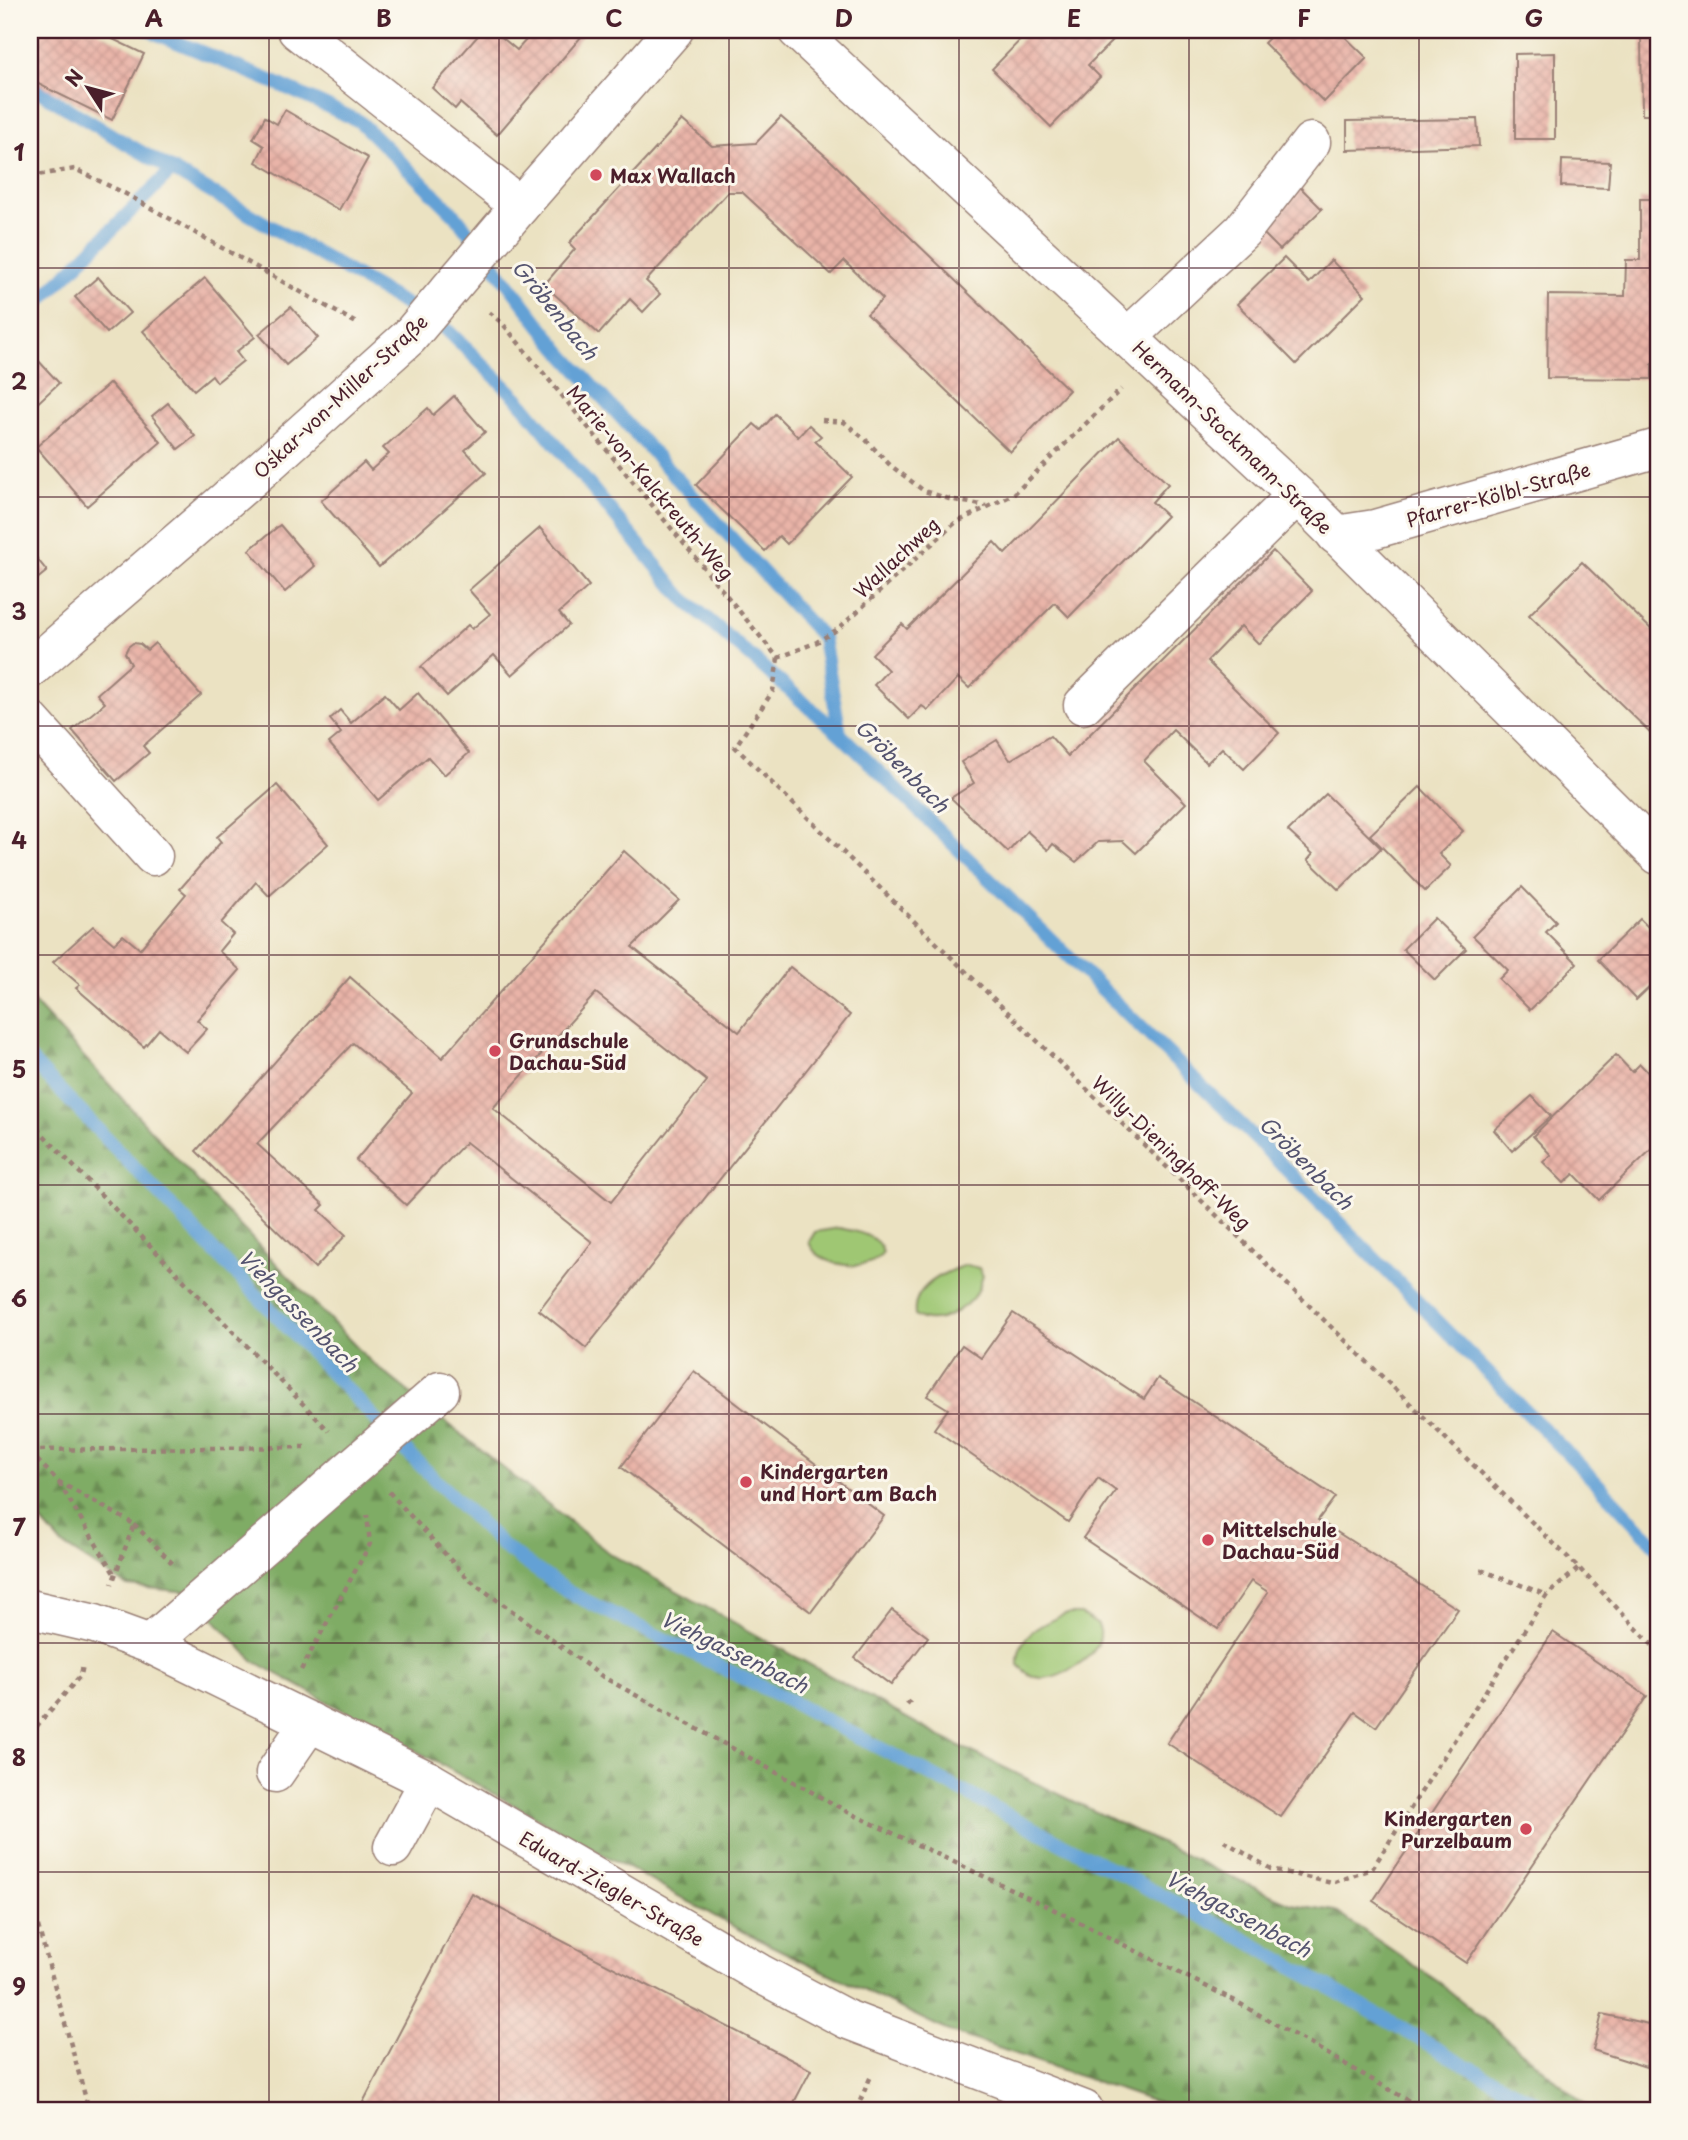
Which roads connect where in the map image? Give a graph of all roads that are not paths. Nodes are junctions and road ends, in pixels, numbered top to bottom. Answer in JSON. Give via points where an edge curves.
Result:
{"nodes":[{"id":1,"x":297,"y":30,"type":"edge"},
{"id":2,"x":674,"y":30,"type":"edge"},
{"id":3,"x":797,"y":30,"type":"edge"},
{"id":4,"x":1311,"y":142,"type":"dead end"},
{"id":5,"x":514,"y":213,"type":"junction"},
{"id":6,"x":1141,"y":347,"type":"junction"},
{"id":7,"x":1658,"y":448,"type":"edge"},
{"id":8,"x":1297,"y":495,"type":"junction"},
{"id":9,"x":1336,"y":535,"type":"junction"},
{"id":10,"x":30,"y":669,"type":"edge"},
{"id":11,"x":1083,"y":705,"type":"dead end"},
{"id":12,"x":30,"y":720,"type":"edge"},
{"id":13,"x":1658,"y":855,"type":"edge"},
{"id":14,"x":153,"y":856,"type":"dead end"},
{"id":15,"x":440,"y":1391,"type":"dead end"},
{"id":16,"x":30,"y":1609,"type":"edge"},
{"id":17,"x":150,"y":1644,"type":"junction"},
{"id":18,"x":295,"y":1714,"type":"junction"},
{"id":19,"x":275,"y":1773,"type":"dead end"},
{"id":20,"x":429,"y":1781,"type":"junction"},
{"id":21,"x":393,"y":1847,"type":"dead end"},
{"id":22,"x":1084,"y":2110,"type":"edge"}],
"edges":[{"from":1,"to":5,"type":"street"},
{"from":2,"to":5,"type":"street","name":"Oskar-von-Miller-Straße"},
{"from":3,"to":6,"type":"street","name":"Hermann-Stockmann-Straße"},
{"from":4,"to":6,"type":"street","via":[[1242,231]]},
{"from":5,"to":10,"type":"street","name":"Oskar-von-Miller-Straße","via":[[404,342]]},
{"from":6,"to":8,"type":"street","name":"Hermann-Stockmann-Straße"},
{"from":7,"to":9,"type":"street","name":"Pfarrer-Kölbl-Straße","via":[[1384,527]]},
{"from":8,"to":9,"type":"street","name":"Hermann-Stockmann-Straße"},
{"from":8,"to":11,"type":"street"},
{"from":9,"to":13,"type":"street","name":"Hermann-Stockmann-Straße"},
{"from":12,"to":14,"type":"street"},
{"from":15,"to":17,"type":"street","via":[[361,1451]]},
{"from":16,"to":17,"type":"street","name":"Eduard-Ziegler-Straße","via":[[95,1624]]},
{"from":17,"to":18,"type":"street","name":"Eduard-Ziegler-Straße"},
{"from":18,"to":19,"type":"street"},
{"from":18,"to":20,"type":"street","name":"Eduard-Ziegler-Straße"},
{"from":20,"to":21,"type":"street"},
{"from":20,"to":22,"type":"street","name":"Eduard-Ziegler-Straße","via":[[846,2020]]}]}
